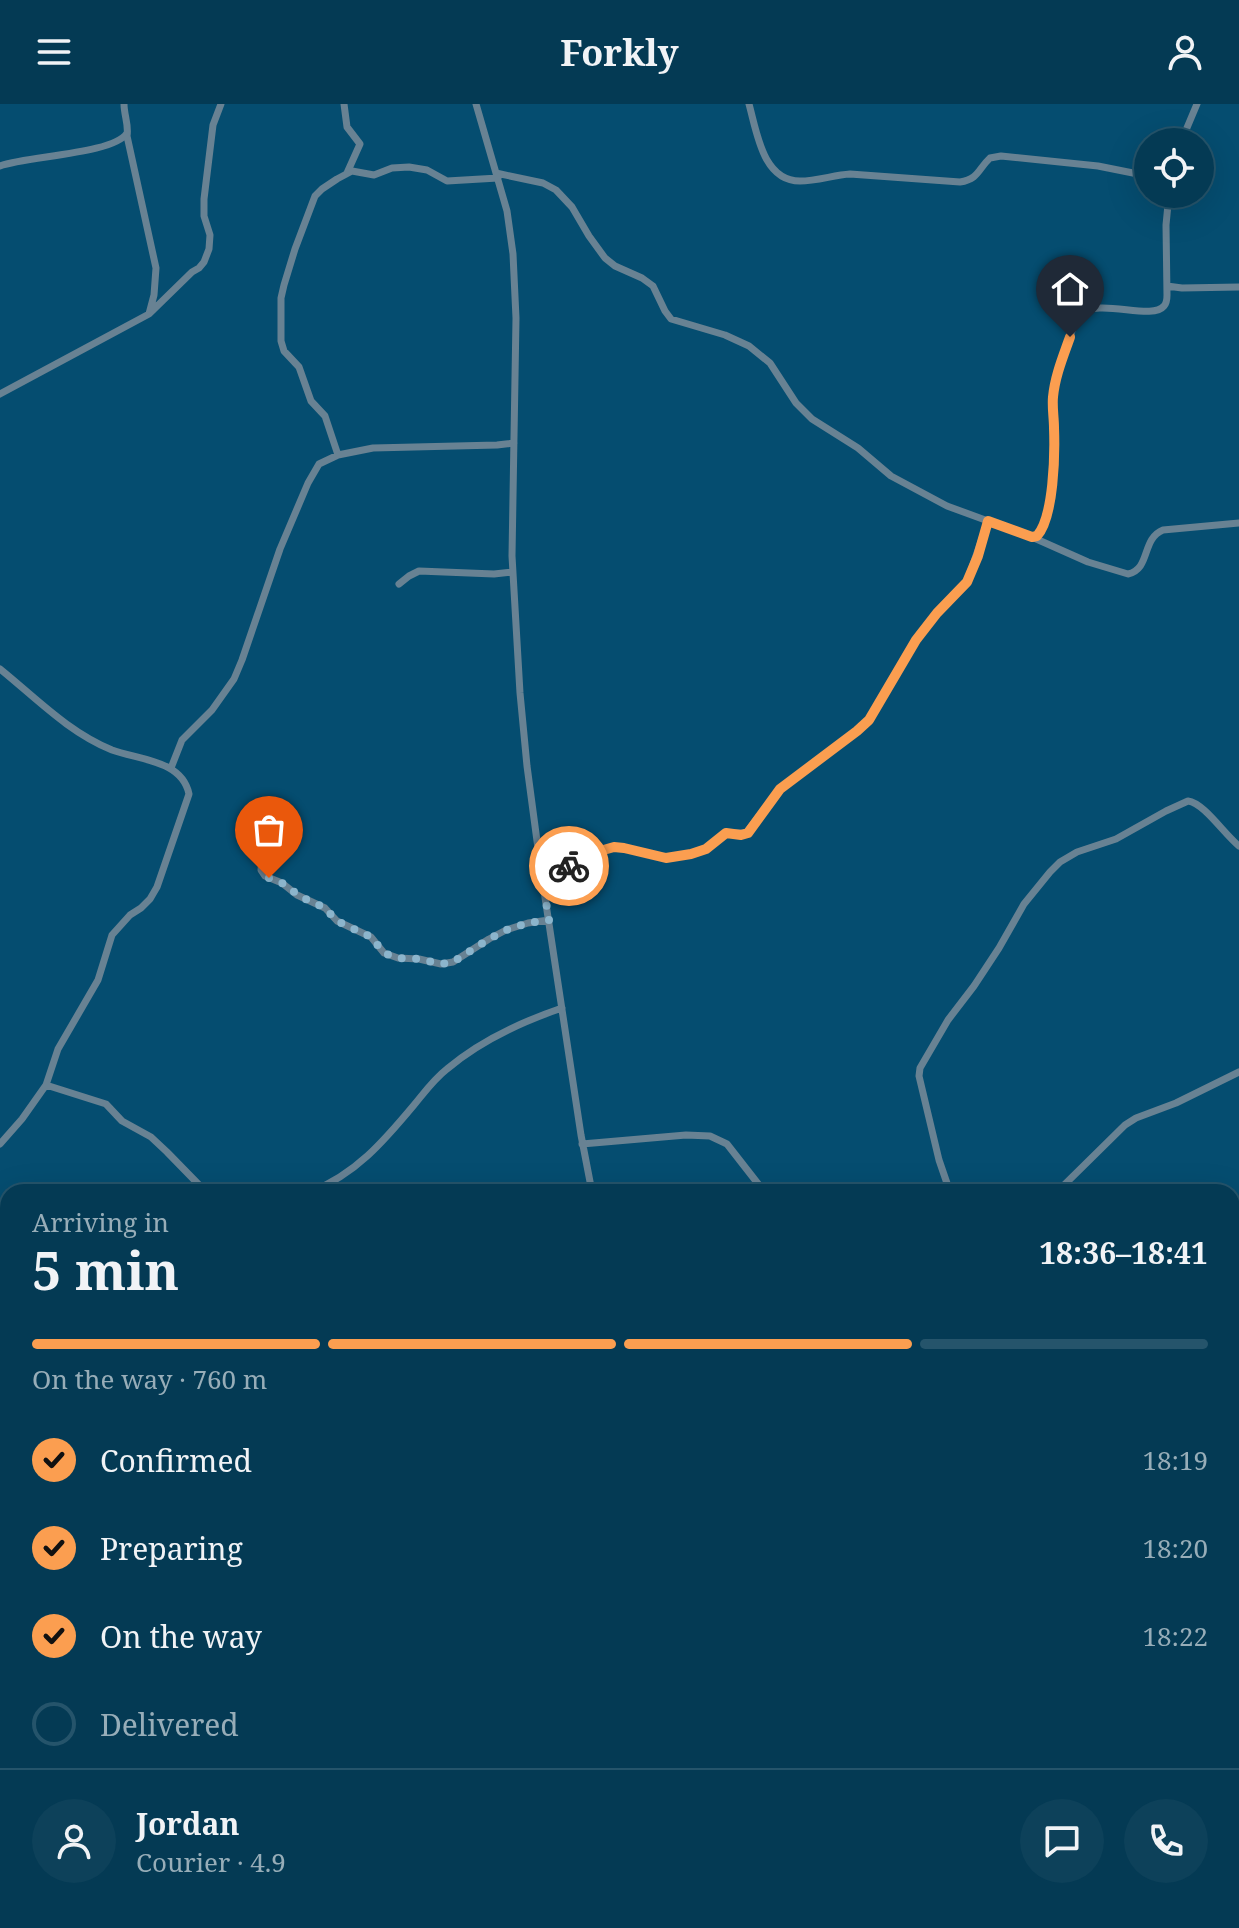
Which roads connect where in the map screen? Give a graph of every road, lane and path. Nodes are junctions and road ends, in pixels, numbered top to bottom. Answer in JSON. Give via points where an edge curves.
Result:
{"nodes":[{"id":1,"x":124,"y":104,"type":"edge"},
{"id":2,"x":221,"y":104,"type":"edge"},
{"id":3,"x":344,"y":104,"type":"edge"},
{"id":4,"x":476,"y":104,"type":"edge"},
{"id":5,"x":749,"y":104,"type":"edge"},
{"id":6,"x":1197,"y":104,"type":"edge"},
{"id":7,"x":1186,"y":128,"type":"edge"},
{"id":8,"x":129,"y":129,"type":"junction"},
{"id":9,"x":0,"y":166,"type":"edge"},
{"id":10,"x":347,"y":173,"type":"junction"},
{"id":11,"x":1134,"y":173,"type":"edge"},
{"id":12,"x":497,"y":176,"type":"junction"},
{"id":13,"x":1168,"y":208,"type":"edge"},
{"id":14,"x":1167,"y":286,"type":"junction"},
{"id":15,"x":1239,"y":287,"type":"edge"},
{"id":16,"x":149,"y":314,"type":"junction"},
{"id":17,"x":0,"y":394,"type":"edge"},
{"id":18,"x":514,"y":443,"type":"junction"},
{"id":19,"x":338,"y":455,"type":"junction"},
{"id":20,"x":988,"y":521,"type":"junction"},
{"id":21,"x":1239,"y":523,"type":"edge"},
{"id":22,"x":1032,"y":537,"type":"junction"},
{"id":23,"x":513,"y":572,"type":"junction"},
{"id":24,"x":399,"y":584,"type":"dead end"},
{"id":25,"x":0,"y":669,"type":"edge"},
{"id":26,"x":171,"y":768,"type":"junction"},
{"id":27,"x":1239,"y":846,"type":"edge"},
{"id":28,"x":262,"y":858,"type":"dead end"},
{"id":29,"x":541,"y":871,"type":"junction"},
{"id":30,"x":549,"y":920,"type":"junction"},
{"id":31,"x":562,"y":1008,"type":"junction"},
{"id":32,"x":1239,"y":1072,"type":"edge"},
{"id":33,"x":46,"y":1085,"type":"junction"},
{"id":34,"x":0,"y":1144,"type":"edge"},
{"id":35,"x":582,"y":1144,"type":"junction"},
{"id":36,"x":198,"y":1184,"type":"edge"},
{"id":37,"x":328,"y":1184,"type":"edge"},
{"id":38,"x":590,"y":1184,"type":"edge"},
{"id":39,"x":758,"y":1184,"type":"edge"},
{"id":40,"x":947,"y":1184,"type":"edge"},
{"id":41,"x":1065,"y":1184,"type":"edge"}],
"edges":[{"from":1,"to":8,"type":"street"},
{"from":2,"to":16,"type":"street","via":[[213,125],[204,199],[210,235],[207,255]]},
{"from":3,"to":10,"type":"street","via":[[347,127],[360,144]]},
{"from":4,"to":12,"type":"street"},
{"from":5,"to":11,"type":"street","via":[[769,165],[790,180],[850,174],[960,182],[976,176],[990,158],[1001,156]]},
{"from":6,"to":7,"type":"street"},
{"from":8,"to":9,"type":"street","via":[[115,144]]},
{"from":8,"to":16,"type":"street","via":[[156,268]]},
{"from":10,"to":12,"type":"street","via":[[374,175],[409,167],[447,181]]},
{"from":10,"to":19,"type":"street","via":[[315,196],[281,298],[282,347],[325,416]]},
{"from":12,"to":18,"type":"street","via":[[515,278]]},
{"from":12,"to":20,"type":"street","via":[[556,190],[605,258],[653,286],[671,319],[749,346],[774,367],[812,419],[897,479]]},
{"from":13,"to":14,"type":"street"},
{"from":14,"to":15,"type":"street"},
{"from":14,"to":22,"type":"street","via":[[1166,303],[1156,311],[1091,309],[1079,316],[1053,397],[1049,509],[1043,529]]},
{"from":16,"to":17,"type":"street"},
{"from":18,"to":19,"type":"street","via":[[373,448]]},
{"from":18,"to":23,"type":"street"},
{"from":19,"to":26,"type":"street","via":[[319,464],[311,476],[234,679],[182,740]]},
{"from":20,"to":22,"type":"street"},
{"from":20,"to":29,"type":"street","via":[[967,582],[916,640],[869,720],[780,789],[748,833],[726,833],[706,849],[666,858],[614,847],[566,867]]},
{"from":21,"to":22,"type":"street","via":[[1163,530],[1152,537],[1139,568],[1128,574]]},
{"from":23,"to":24,"type":"street","via":[[419,571]]},
{"from":23,"to":29,"type":"street","via":[[523,722]]},
{"from":25,"to":26,"type":"street","via":[[80,734]]},
{"from":26,"to":33,"type":"street","via":[[189,794],[163,875],[150,899],[112,935],[98,980],[58,1049]]},
{"from":27,"to":40,"type":"street","via":[[1200,805],[1188,801],[1116,839],[1070,856],[1034,890],[920,1068]]},
{"from":28,"to":30,"type":"street","via":[[265,876],[325,908],[398,958],[453,962],[506,930]]},
{"from":29,"to":30,"type":"street"},
{"from":30,"to":31,"type":"street"},
{"from":31,"to":35,"type":"street"},
{"from":31,"to":37,"type":"street","via":[[472,1050],[446,1069],[368,1157]]},
{"from":32,"to":41,"type":"street","via":[[1125,1125]]},
{"from":33,"to":34,"type":"street"},
{"from":33,"to":36,"type":"street","via":[[106,1104],[122,1121],[151,1137]]},
{"from":35,"to":38,"type":"street"},
{"from":35,"to":39,"type":"street","via":[[707,1135],[727,1144]]}]}
